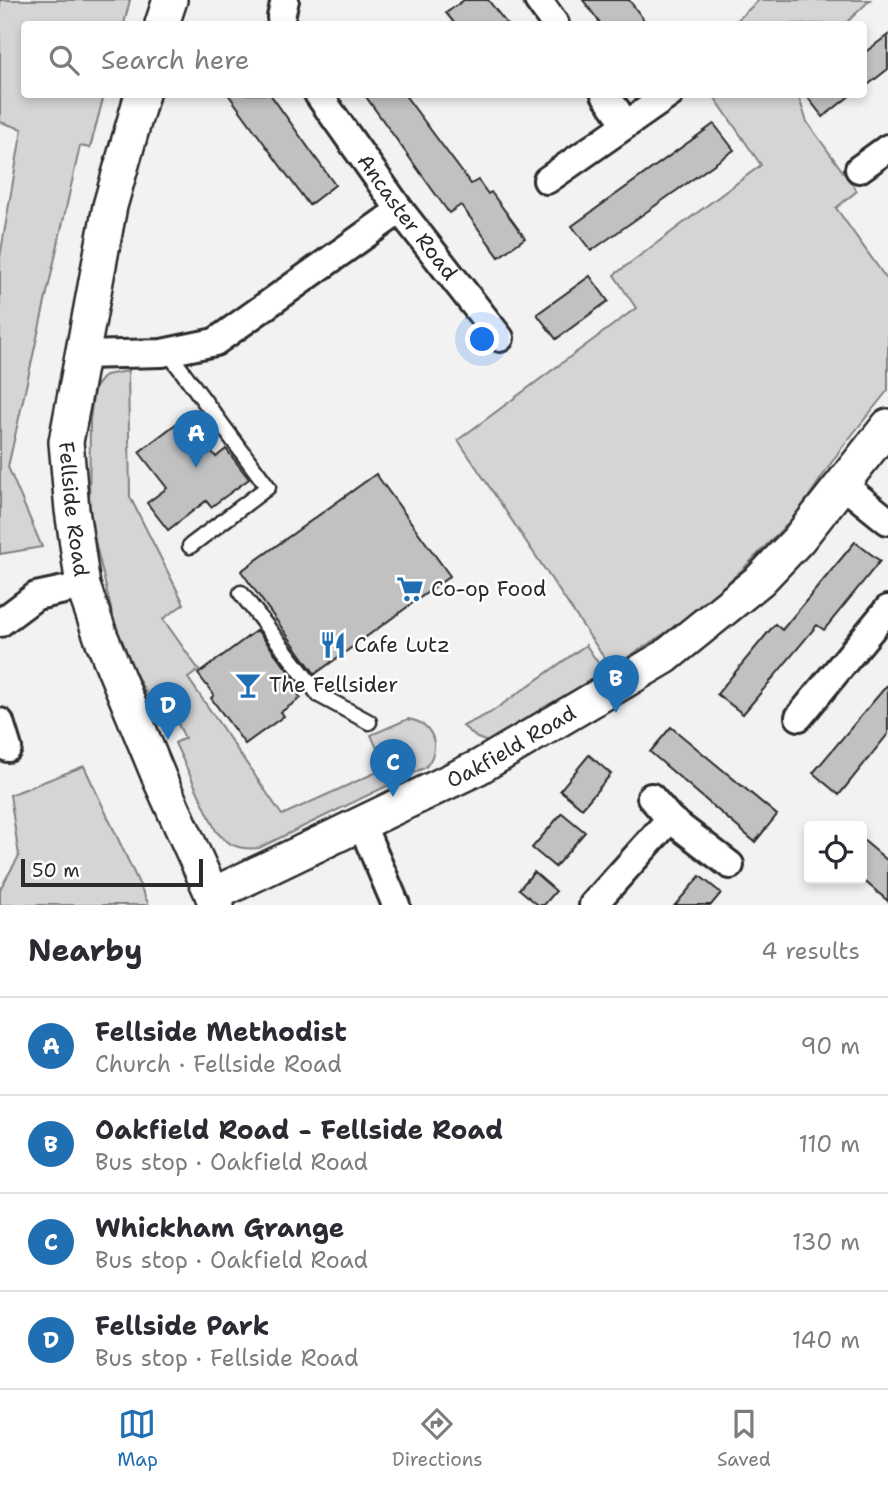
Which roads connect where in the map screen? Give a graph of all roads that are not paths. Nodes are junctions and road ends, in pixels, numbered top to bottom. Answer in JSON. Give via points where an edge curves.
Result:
{"nodes":[{"id":1,"x":170,"y":0,"type":"edge"},
{"id":2,"x":285,"y":0,"type":"edge"},
{"id":3,"x":538,"y":0,"type":"edge"},
{"id":4,"x":163,"y":21,"type":"edge"},
{"id":5,"x":282,"y":21,"type":"edge"},
{"id":6,"x":553,"y":21,"type":"edge"},
{"id":7,"x":141,"y":98,"type":"edge"},
{"id":8,"x":321,"y":98,"type":"edge"},
{"id":9,"x":608,"y":98,"type":"edge"},
{"id":10,"x":664,"y":98,"type":"edge"},
{"id":11,"x":626,"y":124,"type":"junction"},
{"id":12,"x":888,"y":148,"type":"edge"},
{"id":13,"x":859,"y":169,"type":"dead end"},
{"id":14,"x":547,"y":180,"type":"dead end"},
{"id":15,"x":400,"y":210,"type":"junction"},
{"id":16,"x":500,"y":338,"type":"dead end"},
{"id":17,"x":168,"y":352,"type":"junction"},
{"id":18,"x":82,"y":355,"type":"junction"},
{"id":19,"x":888,"y":426,"type":"edge"},
{"id":20,"x":842,"y":484,"type":"junction"},
{"id":21,"x":888,"y":521,"type":"edge"},
{"id":22,"x":190,"y":546,"type":"dead end"},
{"id":23,"x":83,"y":586,"type":"junction"},
{"id":24,"x":241,"y":593,"type":"dead end"},
{"id":25,"x":888,"y":610,"type":"edge"},
{"id":26,"x":0,"y":623,"type":"edge"},
{"id":27,"x":799,"y":717,"type":"dead end"},
{"id":28,"x":0,"y":722,"type":"edge"},
{"id":29,"x":369,"y":722,"type":"dead end"},
{"id":30,"x":8,"y":748,"type":"dead end"},
{"id":31,"x":651,"y":797,"type":"dead end"},
{"id":32,"x":670,"y":819,"type":"junction"},
{"id":33,"x":360,"y":823,"type":"junction"},
{"id":34,"x":730,"y":865,"type":"dead end"},
{"id":35,"x":215,"y":900,"type":"edge"},
{"id":36,"x":396,"y":905,"type":"edge"},
{"id":37,"x":593,"y":905,"type":"edge"}],
"edges":[{"from":1,"to":4,"type":"street"},
{"from":2,"to":5,"type":"street"},
{"from":3,"to":6,"type":"street"},
{"from":7,"to":18,"type":"street","name":"Fellside Road","via":[[110,206]]},
{"from":8,"to":15,"type":"street","name":"Ancaster Road"},
{"from":9,"to":11,"type":"street"},
{"from":10,"to":11,"type":"street"},
{"from":11,"to":14,"type":"street"},
{"from":12,"to":13,"type":"street"},
{"from":15,"to":16,"type":"street","name":"Ancaster Road"},
{"from":15,"to":17,"type":"street","via":[[215,342]]},
{"from":17,"to":18,"type":"street"},
{"from":17,"to":22,"type":"lane","via":[[268,486]]},
{"from":18,"to":23,"type":"street","name":"Fellside Road","via":[[66,442]]},
{"from":19,"to":20,"type":"street","name":"Oakfield Road"},
{"from":20,"to":21,"type":"street"},
{"from":20,"to":33,"type":"street","name":"Oakfield Road","via":[[760,580],[665,657],[479,767]]},
{"from":23,"to":26,"type":"street","via":[[36,596]]},
{"from":23,"to":35,"type":"street","name":"Fellside Road","via":[[151,758]]},
{"from":24,"to":29,"type":"lane","via":[[319,695]]},
{"from":25,"to":27,"type":"street"},
{"from":28,"to":30,"type":"street"},
{"from":31,"to":32,"type":"street"},
{"from":32,"to":34,"type":"street"},
{"from":32,"to":37,"type":"street"},
{"from":33,"to":35,"type":"street","name":"Oakfield Road"},
{"from":33,"to":36,"type":"street"}]}
